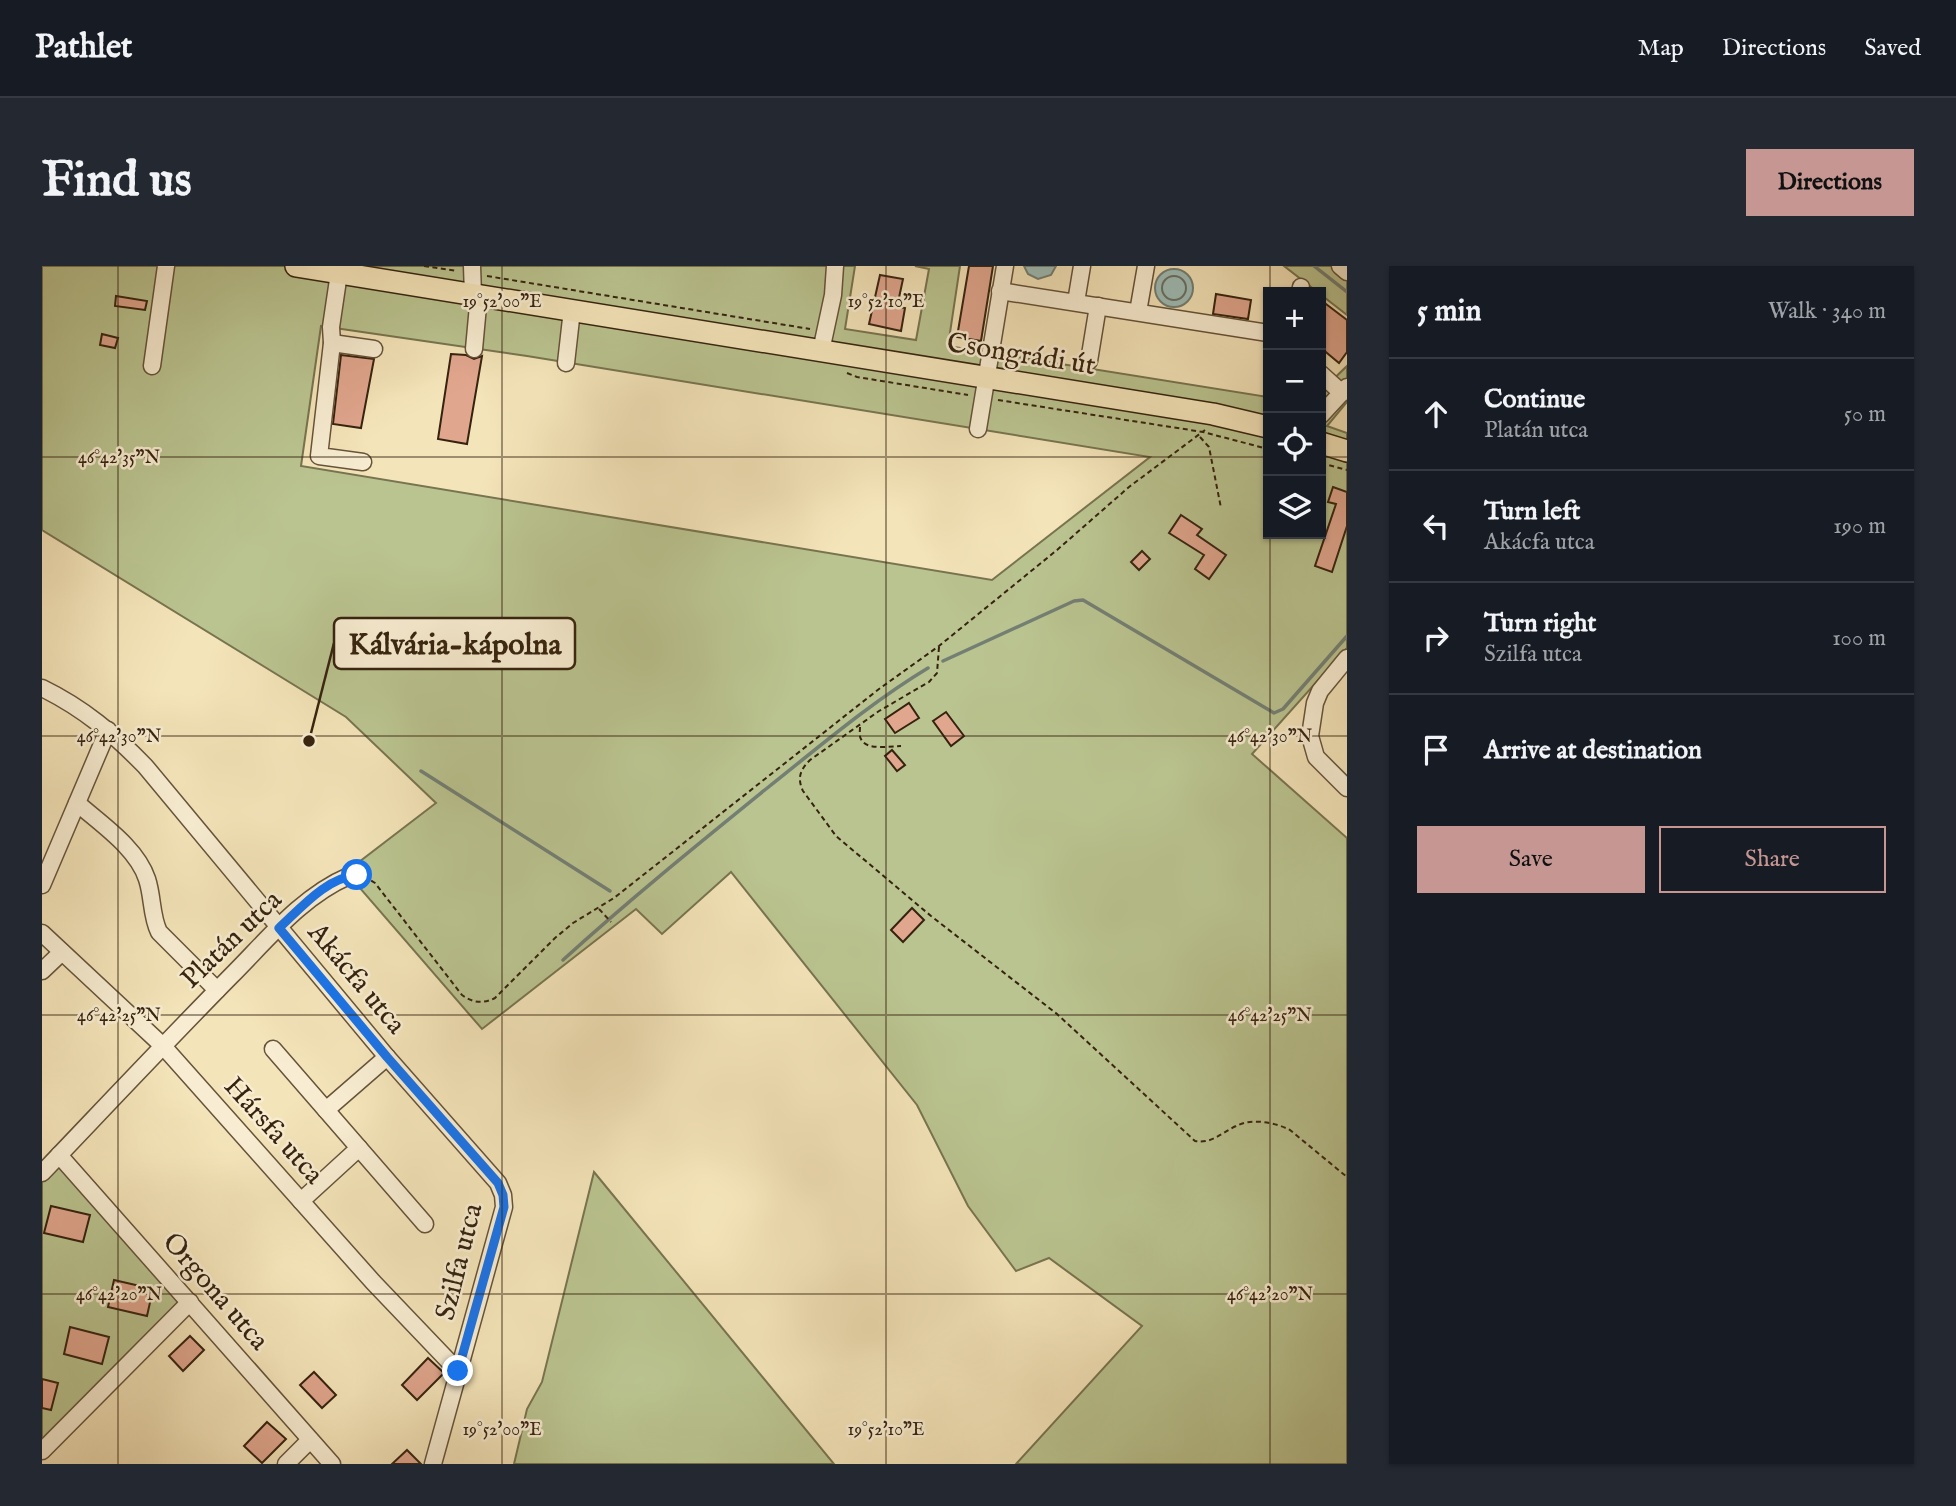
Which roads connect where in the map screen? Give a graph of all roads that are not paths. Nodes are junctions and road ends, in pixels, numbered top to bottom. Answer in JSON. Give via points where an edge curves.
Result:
{"nodes":[{"id":1,"x":166,"y":266,"type":"edge"},
{"id":2,"x":296,"y":266,"type":"edge"},
{"id":3,"x":471,"y":266,"type":"edge"},
{"id":4,"x":835,"y":266,"type":"edge"},
{"id":5,"x":1004,"y":266,"type":"edge"},
{"id":6,"x":1082,"y":266,"type":"edge"},
{"id":7,"x":1146,"y":266,"type":"edge"},
{"id":8,"x":1340,"y":266,"type":"edge"},
{"id":9,"x":1347,"y":272,"type":"edge"},
{"id":10,"x":339,"y":273,"type":"junction"},
{"id":11,"x":1000,"y":291,"type":"junction"},
{"id":12,"x":476,"y":295,"type":"junction"},
{"id":13,"x":1076,"y":302,"type":"junction"},
{"id":14,"x":1098,"y":306,"type":"junction"},
{"id":15,"x":572,"y":310,"type":"junction"},
{"id":16,"x":1138,"y":312,"type":"junction"},
{"id":17,"x":1263,"y":332,"type":"edge"},
{"id":18,"x":332,"y":343,"type":"junction"},
{"id":19,"x":374,"y":349,"type":"dead end"},
{"id":20,"x":474,"y":349,"type":"dead end"},
{"id":21,"x":821,"y":351,"type":"junction"},
{"id":22,"x":1089,"y":360,"type":"dead end"},
{"id":23,"x":566,"y":363,"type":"dead end"},
{"id":24,"x":152,"y":366,"type":"dead end"},
{"id":25,"x":986,"y":377,"type":"junction"},
{"id":26,"x":1326,"y":377,"type":"edge"},
{"id":27,"x":1345,"y":390,"type":"edge"},
{"id":28,"x":1323,"y":413,"type":"edge"},
{"id":29,"x":1263,"y":426,"type":"edge"},
{"id":30,"x":978,"y":429,"type":"dead end"},
{"id":31,"x":1326,"y":445,"type":"edge"},
{"id":32,"x":1347,"y":451,"type":"edge"},
{"id":33,"x":363,"y":462,"type":"dead end"},
{"id":34,"x":1347,"y":658,"type":"edge"},
{"id":35,"x":42,"y":688,"type":"edge"},
{"id":36,"x":108,"y":730,"type":"junction"},
{"id":37,"x":1347,"y":788,"type":"edge"},
{"id":38,"x":78,"y":803,"type":"junction"},
{"id":39,"x":349,"y":876,"type":"road end"},
{"id":40,"x":42,"y":885,"type":"edge"},
{"id":41,"x":279,"y":928,"type":"junction"},
{"id":42,"x":42,"y":933,"type":"edge"},
{"id":43,"x":62,"y":951,"type":"junction"},
{"id":44,"x":42,"y":971,"type":"edge"},
{"id":45,"x":217,"y":990,"type":"junction"},
{"id":46,"x":163,"y":1046,"type":"junction"},
{"id":47,"x":274,"y":1049,"type":"dead end"},
{"id":48,"x":387,"y":1057,"type":"junction"},
{"id":49,"x":326,"y":1110,"type":"junction"},
{"id":50,"x":359,"y":1148,"type":"junction"},
{"id":51,"x":59,"y":1155,"type":"junction"},
{"id":52,"x":42,"y":1173,"type":"edge"},
{"id":53,"x":503,"y":1195,"type":"joint"},
{"id":54,"x":301,"y":1201,"type":"junction"},
{"id":55,"x":425,"y":1224,"type":"dead end"},
{"id":56,"x":190,"y":1302,"type":"junction"},
{"id":57,"x":458,"y":1371,"type":"junction"},
{"id":58,"x":310,"y":1440,"type":"junction"},
{"id":59,"x":42,"y":1451,"type":"edge"},
{"id":60,"x":286,"y":1464,"type":"edge"},
{"id":61,"x":332,"y":1464,"type":"edge"},
{"id":62,"x":433,"y":1464,"type":"edge"}],
"edges":[{"from":1,"to":24,"type":"street"},
{"from":2,"to":10,"type":"main road","name":"Csongrádi út"},
{"from":3,"to":12,"type":"street"},
{"from":4,"to":21,"type":"street"},
{"from":5,"to":11,"type":"street"},
{"from":6,"to":13,"type":"street"},
{"from":7,"to":16,"type":"street"},
{"from":8,"to":9,"type":"street"},
{"from":10,"to":12,"type":"main road","name":"Csongrádi út"},
{"from":10,"to":18,"type":"street"},
{"from":11,"to":13,"type":"street"},
{"from":11,"to":25,"type":"street"},
{"from":12,"to":15,"type":"main road","name":"Csongrádi út"},
{"from":12,"to":20,"type":"street"},
{"from":13,"to":14,"type":"street"},
{"from":14,"to":16,"type":"street"},
{"from":14,"to":22,"type":"street"},
{"from":15,"to":21,"type":"main road","name":"Csongrádi út"},
{"from":15,"to":23,"type":"street"},
{"from":16,"to":17,"type":"street"},
{"from":18,"to":19,"type":"street"},
{"from":18,"to":33,"type":"street","via":[[319,456]]},
{"from":21,"to":25,"type":"main road","name":"Csongrádi út"},
{"from":25,"to":29,"type":"main road","name":"Csongrádi út"},
{"from":25,"to":30,"type":"street"},
{"from":26,"to":27,"type":"street"},
{"from":27,"to":28,"type":"street"},
{"from":31,"to":32,"type":"main road"},
{"from":34,"to":37,"type":"street","via":[[1320,691],[1310,736],[1316,757]]},
{"from":35,"to":36,"type":"street","name":"Akácfa utca"},
{"from":36,"to":38,"type":"street"},
{"from":36,"to":41,"type":"street","name":"Akácfa utca","via":[[145,766]]},
{"from":38,"to":40,"type":"street"},
{"from":38,"to":45,"type":"street","via":[[140,863],[159,932]]},
{"from":39,"to":41,"type":"street","name":"Platán utca","via":[[324,888]]},
{"from":41,"to":45,"type":"street","name":"Platán utca"},
{"from":41,"to":48,"type":"street","name":"Akácfa utca"},
{"from":42,"to":43,"type":"street","name":"Hársfa utca"},
{"from":43,"to":44,"type":"street"},
{"from":43,"to":46,"type":"street","name":"Hársfa utca"},
{"from":45,"to":46,"type":"street","name":"Platán utca"},
{"from":46,"to":51,"type":"street","name":"Platán utca"},
{"from":46,"to":54,"type":"street","name":"Hársfa utca"},
{"from":47,"to":49,"type":"street"},
{"from":48,"to":49,"type":"street"},
{"from":48,"to":53,"type":"street","name":"Akácfa utca","via":[[498,1183]]},
{"from":49,"to":50,"type":"street"},
{"from":50,"to":54,"type":"street"},
{"from":50,"to":55,"type":"street"},
{"from":51,"to":52,"type":"street","name":"Platán utca"},
{"from":51,"to":56,"type":"street","name":"Orgona utca"},
{"from":53,"to":57,"type":"street","name":"Szilfa utca","via":[[504,1207]]},
{"from":54,"to":57,"type":"street","name":"Hársfa utca"},
{"from":56,"to":58,"type":"street","name":"Orgona utca"},
{"from":56,"to":59,"type":"street"},
{"from":57,"to":62,"type":"street","name":"Szilfa utca"},
{"from":58,"to":60,"type":"street"},
{"from":58,"to":61,"type":"street","name":"Orgona utca"}]}
